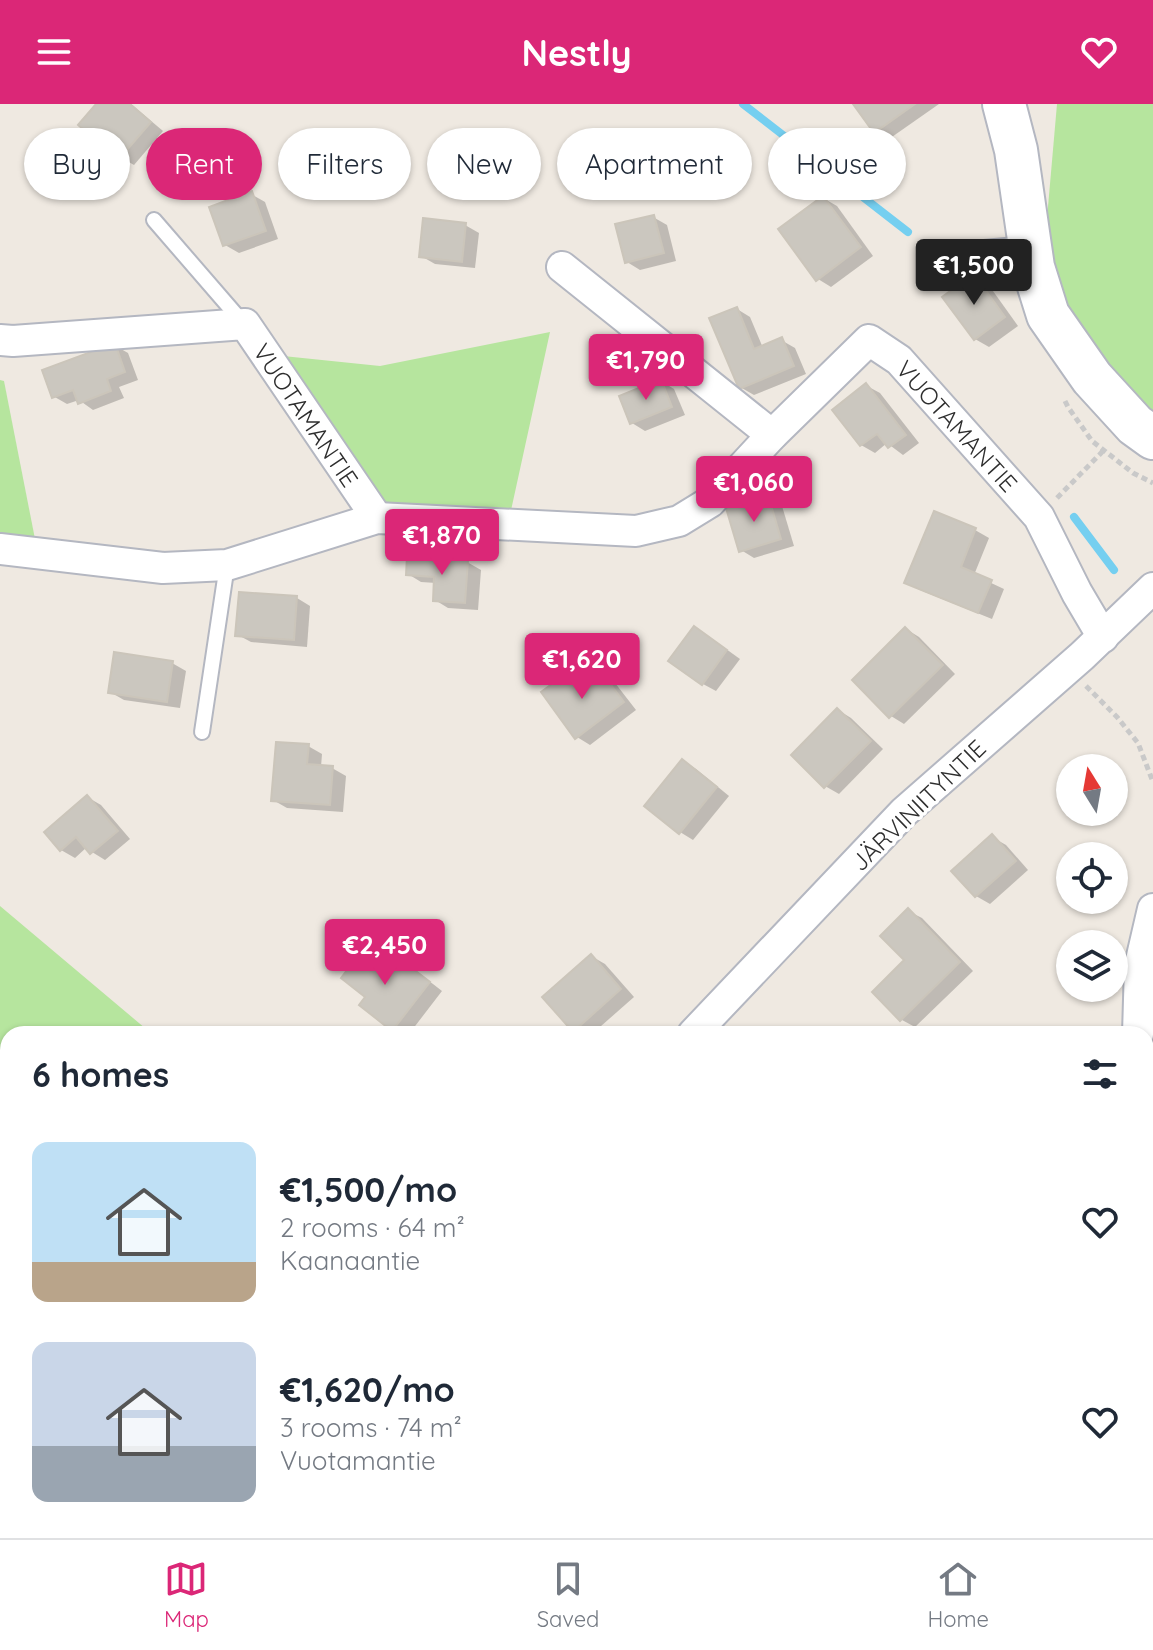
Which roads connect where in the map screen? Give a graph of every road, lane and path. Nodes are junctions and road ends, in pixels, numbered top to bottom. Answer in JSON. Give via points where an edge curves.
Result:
{"nodes":[{"id":1,"x":1004,"y":104,"type":"edge"},
{"id":2,"x":154,"y":220,"type":"dead end"},
{"id":3,"x":1030,"y":244,"type":"junction"},
{"id":4,"x":984,"y":248,"type":"dead end"},
{"id":5,"x":562,"y":267,"type":"dead end"},
{"id":6,"x":245,"y":324,"type":"junction"},
{"id":7,"x":0,"y":340,"type":"edge"},
{"id":8,"x":772,"y":435,"type":"junction"},
{"id":9,"x":1153,"y":438,"type":"edge"},
{"id":10,"x":1104,"y":450,"type":"dead end"},
{"id":11,"x":1039,"y":517,"type":"junction"},
{"id":12,"x":377,"y":518,"type":"junction"},
{"id":13,"x":0,"y":549,"type":"edge"},
{"id":14,"x":227,"y":565,"type":"junction"},
{"id":15,"x":1153,"y":588,"type":"edge"},
{"id":16,"x":1103,"y":637,"type":"junction"},
{"id":17,"x":1067,"y":668,"type":"junction"},
{"id":18,"x":202,"y":732,"type":"dead end"},
{"id":19,"x":1153,"y":782,"type":"edge"},
{"id":20,"x":1153,"y":909,"type":"edge"},
{"id":21,"x":701,"y":1026,"type":"edge"},
{"id":22,"x":1138,"y":1026,"type":"edge"}],
"edges":[{"from":1,"to":3,"type":"street"},
{"from":2,"to":6,"type":"lane"},
{"from":3,"to":4,"type":"lane"},
{"from":3,"to":9,"type":"street","via":[[1048,315],[1092,378]]},
{"from":5,"to":8,"type":"street"},
{"from":6,"to":7,"type":"street","name":"VUOTAMANTIE"},
{"from":6,"to":12,"type":"street","name":"VUOTAMANTIE"},
{"from":8,"to":11,"type":"street","name":"VUOTAMANTIE","via":[[869,340],[899,360]]},
{"from":8,"to":12,"type":"street","name":"VUOTAMANTIE","via":[[710,502],[679,521],[636,531]]},
{"from":10,"to":11,"type":"path"},
{"from":11,"to":16,"type":"street","name":"VUOTAMANTIE"},
{"from":12,"to":14,"type":"street"},
{"from":13,"to":14,"type":"street","via":[[163,568]]},
{"from":14,"to":18,"type":"lane"},
{"from":15,"to":16,"type":"street","name":"JÄRVINIITYNTIE"},
{"from":16,"to":17,"type":"street","name":"JÄRVINIITYNTIE"},
{"from":17,"to":19,"type":"path","via":[[1138,743]]},
{"from":17,"to":21,"type":"street","name":"JÄRVINIITYNTIE","via":[[904,812]]},
{"from":20,"to":22,"type":"street","via":[[1140,965]]}]}
